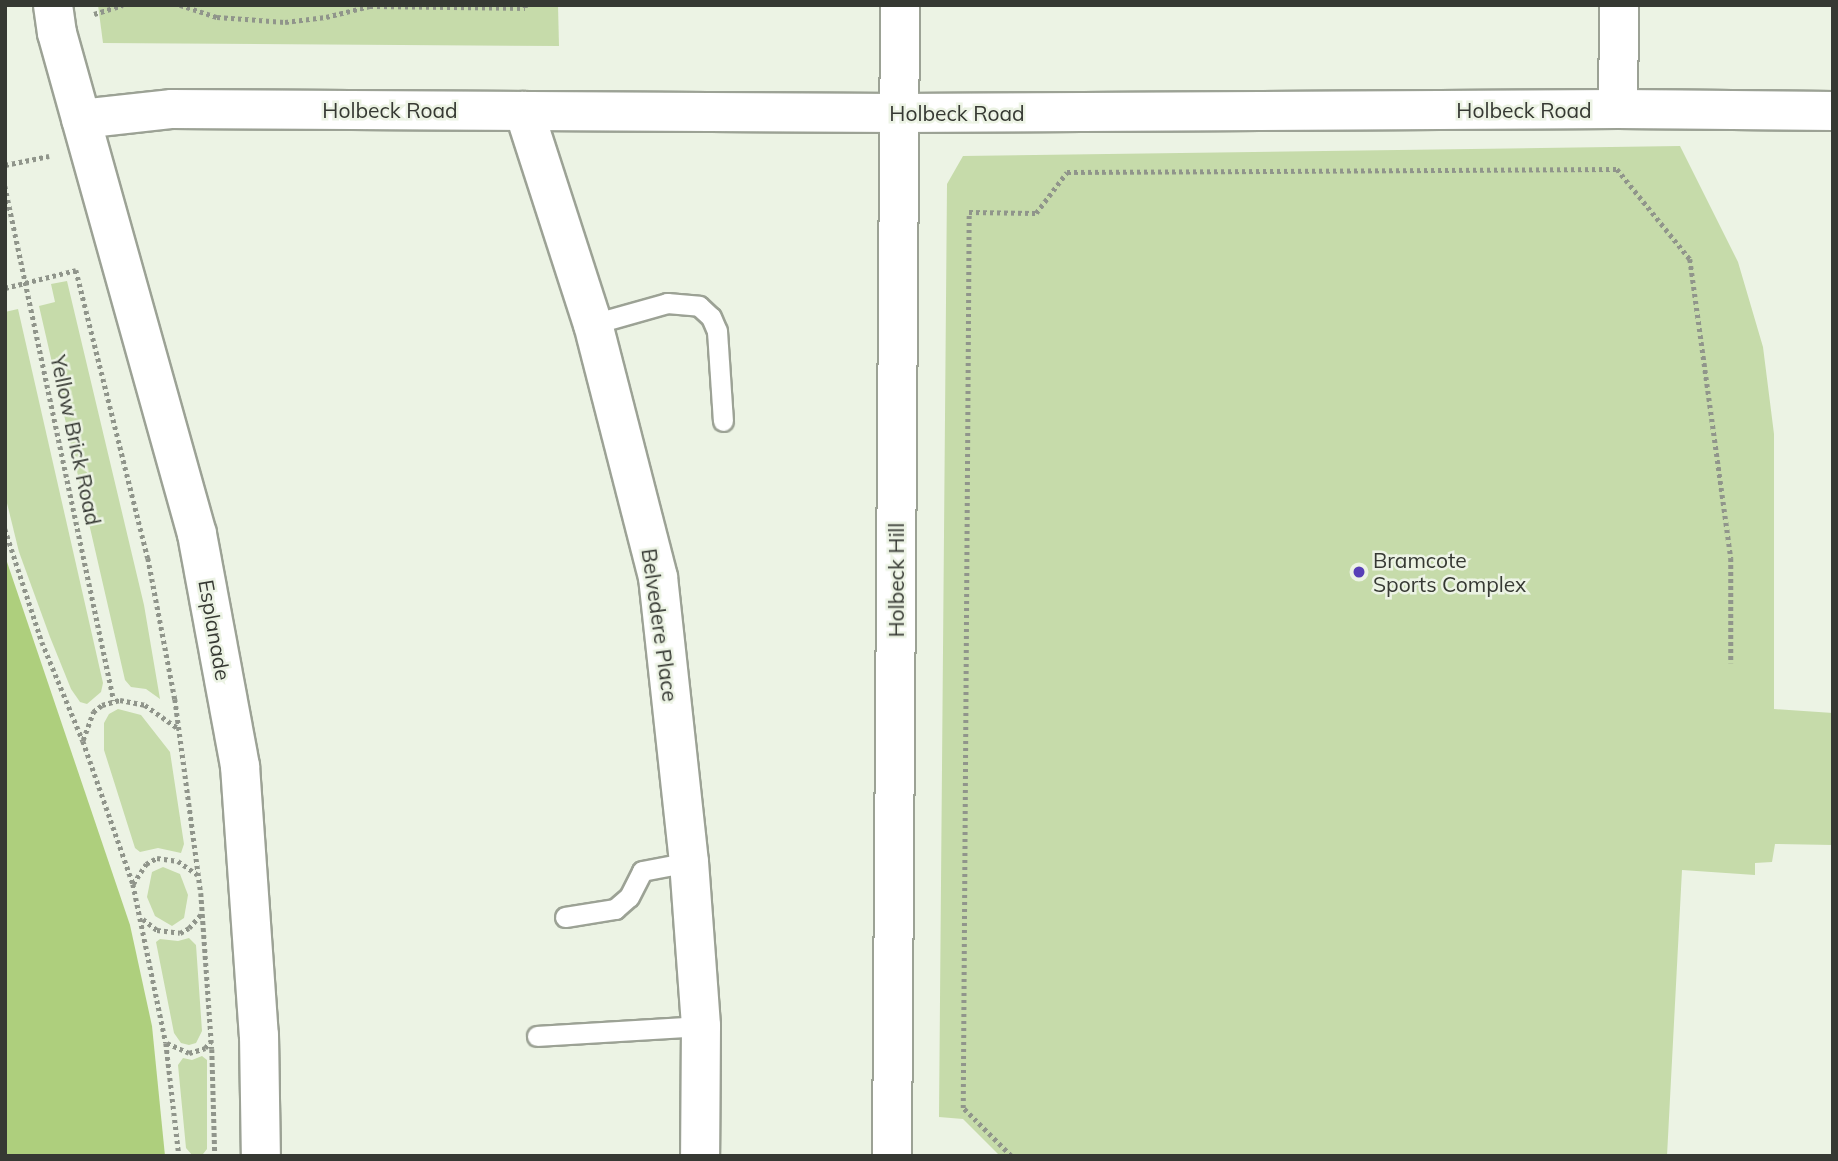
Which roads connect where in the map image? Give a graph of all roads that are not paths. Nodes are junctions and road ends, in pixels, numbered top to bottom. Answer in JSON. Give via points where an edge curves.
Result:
{"nodes":[{"id":1,"x":53,"y":5,"type":"edge"},
{"id":2,"x":900,"y":5,"type":"edge"},
{"id":3,"x":1619,"y":5,"type":"edge"},
{"id":4,"x":1618,"y":109,"type":"junction"},
{"id":5,"x":524,"y":111,"type":"junction"},
{"id":6,"x":1833,"y":111,"type":"edge"},
{"id":7,"x":900,"y":113,"type":"junction"},
{"id":8,"x":81,"y":119,"type":"junction"},
{"id":9,"x":593,"y":324,"type":"junction"},
{"id":10,"x":723,"y":421,"type":"dead end"},
{"id":11,"x":689,"y":862,"type":"junction"},
{"id":12,"x":565,"y":918,"type":"dead end"},
{"id":13,"x":701,"y":1026,"type":"junction"},
{"id":14,"x":537,"y":1036,"type":"dead end"},
{"id":15,"x":261,"y":1156,"type":"edge"},
{"id":16,"x":700,"y":1156,"type":"edge"},
{"id":17,"x":892,"y":1156,"type":"edge"}],
"edges":[{"from":1,"to":8,"type":"street","name":"Esplanade"},
{"from":2,"to":7,"type":"street","name":"Holbeck Hill"},
{"from":3,"to":4,"type":"street"},
{"from":4,"to":6,"type":"street","name":"Holbeck Road"},
{"from":4,"to":7,"type":"street","name":"Holbeck Road"},
{"from":5,"to":7,"type":"street","name":"Holbeck Road"},
{"from":5,"to":8,"type":"street","name":"Holbeck Road","via":[[172,109]]},
{"from":5,"to":9,"type":"street","name":"Belvedere Place"},
{"from":7,"to":17,"type":"street","name":"Holbeck Hill"},
{"from":8,"to":15,"type":"street","name":"Esplanade","via":[[197,534],[240,766],[259,1035]]},
{"from":9,"to":10,"type":"lane","via":[[667,303],[699,306],[711,317],[716,331]]},
{"from":9,"to":11,"type":"street","name":"Belvedere Place","via":[[658,577]]},
{"from":11,"to":12,"type":"lane","via":[[642,871],[629,897],[615,909]]},
{"from":11,"to":13,"type":"street","name":"Belvedere Place"},
{"from":13,"to":14,"type":"lane"},
{"from":13,"to":16,"type":"street","name":"Belvedere Place"}]}
